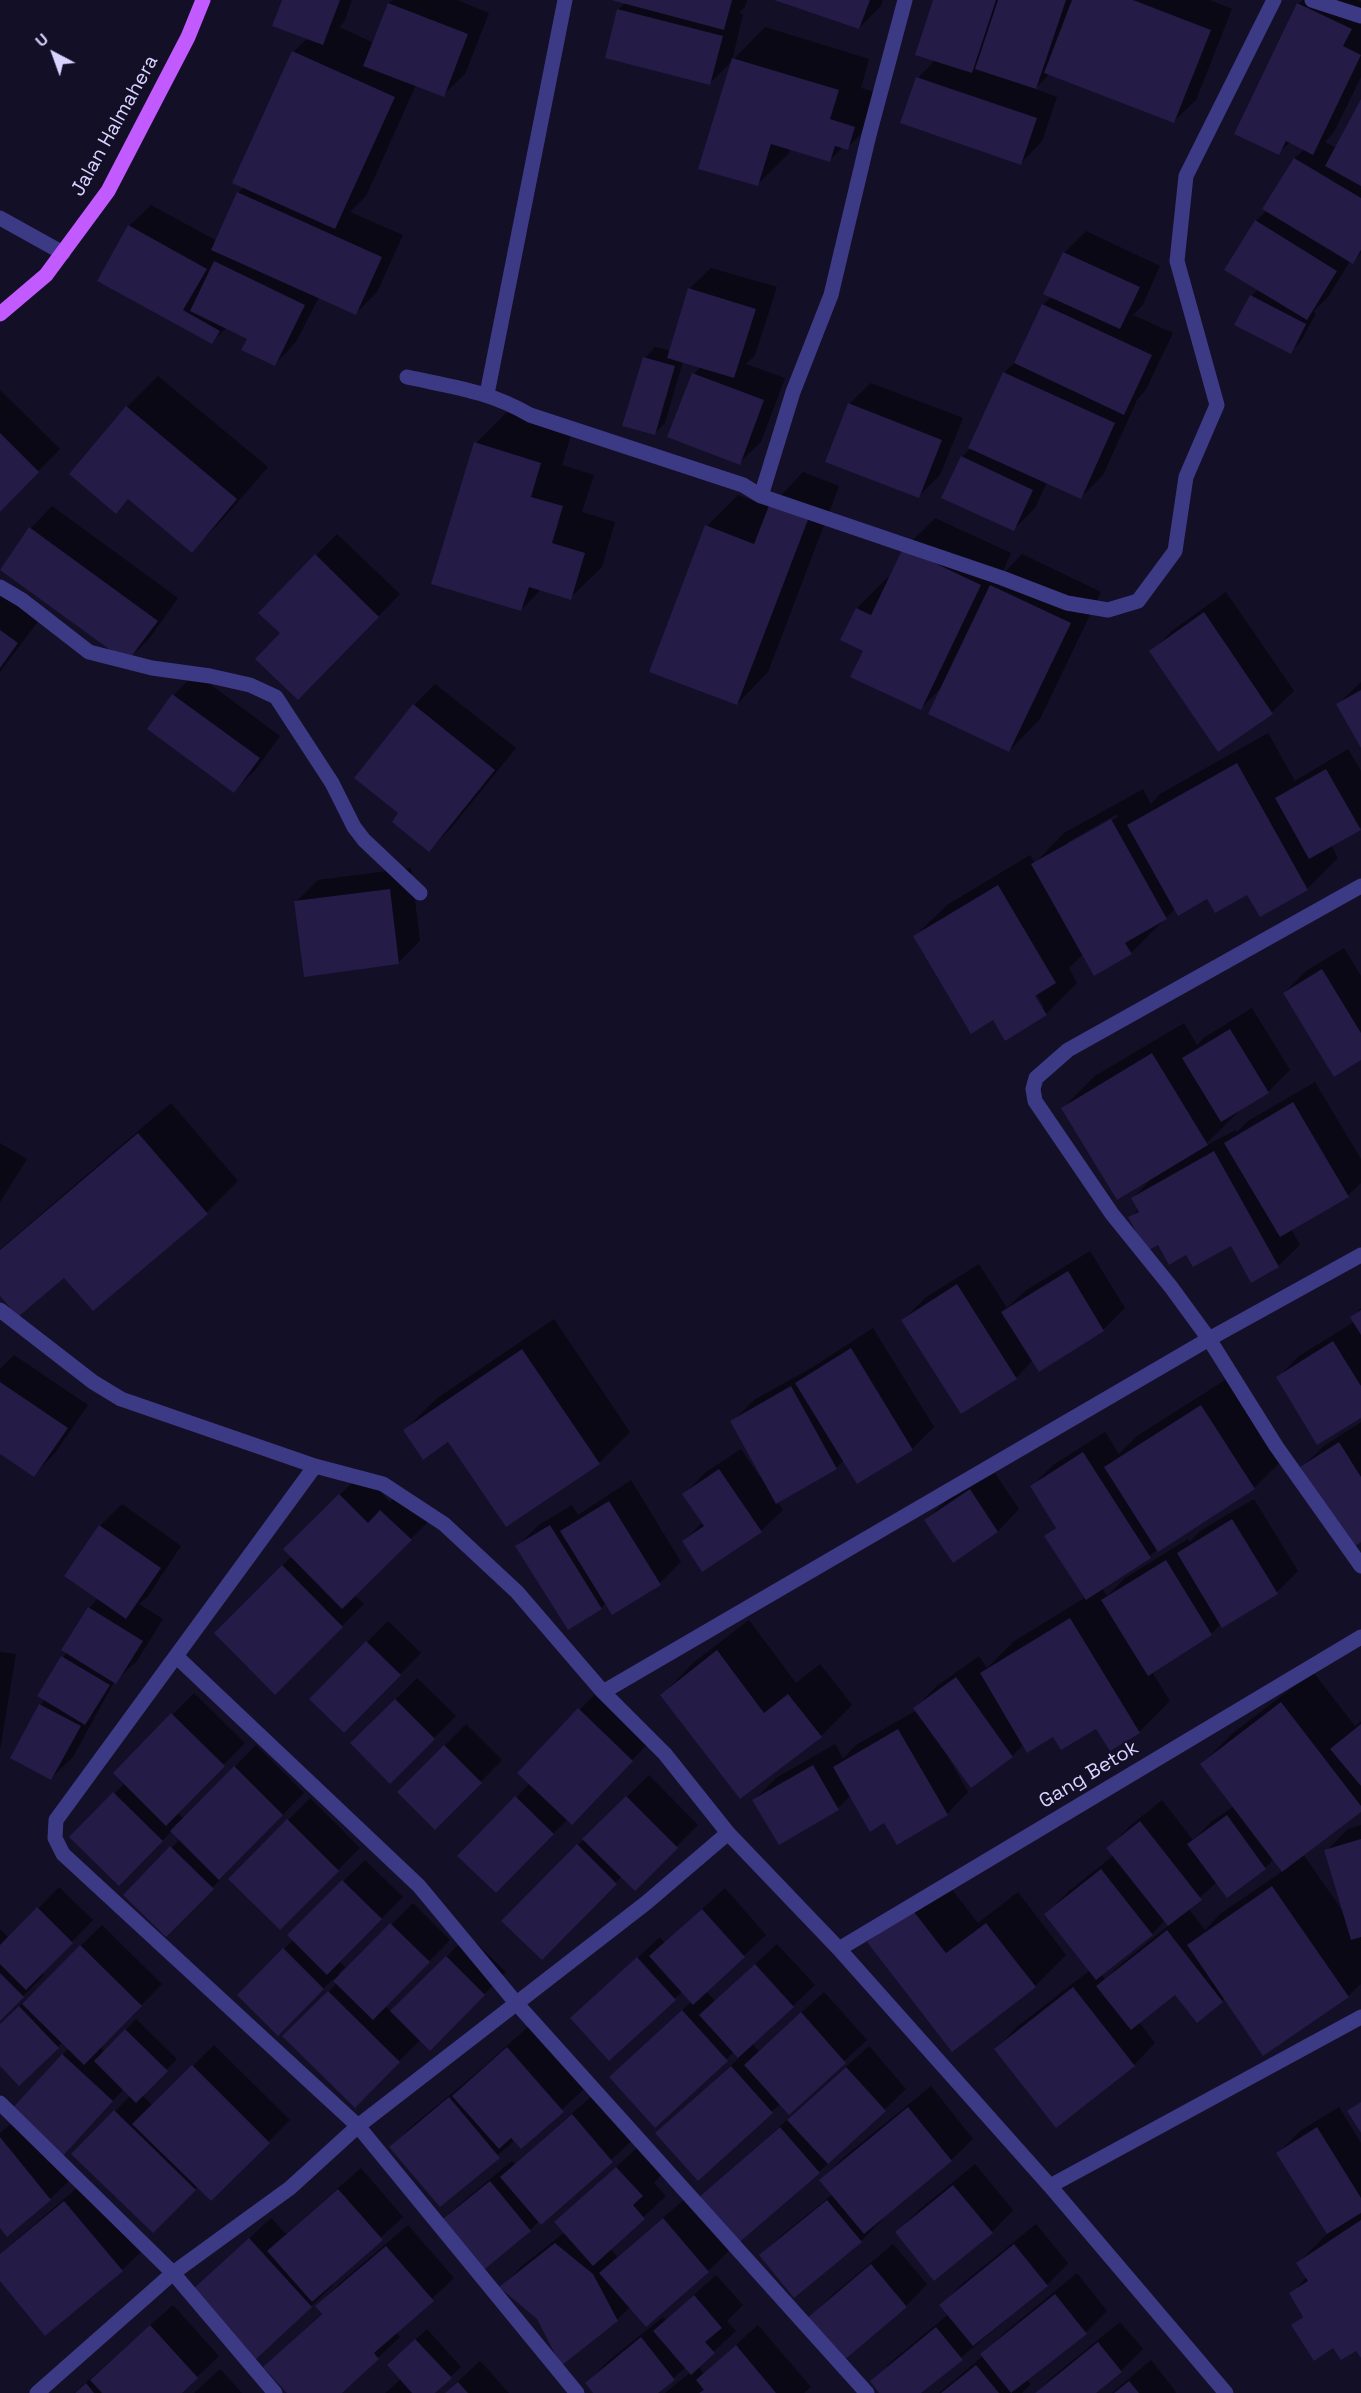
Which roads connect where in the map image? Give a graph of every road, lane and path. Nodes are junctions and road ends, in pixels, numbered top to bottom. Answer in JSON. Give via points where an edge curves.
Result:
{"nodes":[{"id":1,"x":203,"y":0,"type":"edge"},
{"id":2,"x":565,"y":0,"type":"edge"},
{"id":3,"x":905,"y":0,"type":"edge"},
{"id":4,"x":1274,"y":0,"type":"edge"},
{"id":5,"x":1312,"y":0,"type":"edge"},
{"id":6,"x":1361,"y":16,"type":"edge"},
{"id":7,"x":0,"y":218,"type":"edge"},
{"id":8,"x":63,"y":253,"type":"junction"},
{"id":9,"x":0,"y":314,"type":"edge"},
{"id":10,"x":407,"y":377,"type":"dead end"},
{"id":11,"x":487,"y":394,"type":"junction"},
{"id":12,"x":761,"y":496,"type":"junction"},
{"id":13,"x":0,"y":587,"type":"edge"},
{"id":14,"x":1361,"y":886,"type":"edge"},
{"id":15,"x":420,"y":893,"type":"dead end"},
{"id":16,"x":1361,"y":1255,"type":"edge"},
{"id":17,"x":0,"y":1310,"type":"edge"},
{"id":18,"x":1209,"y":1339,"type":"junction"},
{"id":19,"x":315,"y":1466,"type":"junction"},
{"id":20,"x":1361,"y":1566,"type":"edge"},
{"id":21,"x":1361,"y":1637,"type":"edge"},
{"id":22,"x":177,"y":1657,"type":"junction"},
{"id":23,"x":603,"y":1692,"type":"junction"},
{"id":24,"x":728,"y":1833,"type":"junction"},
{"id":25,"x":839,"y":1949,"type":"junction"},
{"id":26,"x":517,"y":2004,"type":"junction"},
{"id":27,"x":1361,"y":2017,"type":"edge"},
{"id":28,"x":0,"y":2103,"type":"edge"},
{"id":29,"x":358,"y":2126,"type":"junction"},
{"id":30,"x":1050,"y":2186,"type":"junction"},
{"id":31,"x":173,"y":2274,"type":"junction"},
{"id":32,"x":859,"y":2390,"type":"edge"},
{"id":33,"x":37,"y":2393,"type":"edge"},
{"id":34,"x":275,"y":2393,"type":"edge"},
{"id":35,"x":578,"y":2393,"type":"edge"},
{"id":36,"x":1226,"y":2393,"type":"edge"}],
"edges":[{"from":1,"to":8,"type":"main road","name":"Jalan Halmahera","via":[[130,152],[108,191]]},
{"from":2,"to":11,"type":"street"},
{"from":3,"to":12,"type":"street","via":[[831,295],[793,392]]},
{"from":4,"to":12,"type":"street","via":[[1186,176],[1177,261],[1217,405],[1186,477],[1175,551],[1138,602],[1108,610],[1067,603]]},
{"from":5,"to":6,"type":"street"},
{"from":7,"to":8,"type":"street"},
{"from":8,"to":9,"type":"main road","name":"Jalan Halmahera","via":[[46,275]]},
{"from":10,"to":11,"type":"street"},
{"from":11,"to":12,"type":"street","via":[[530,415],[743,485]]},
{"from":13,"to":15,"type":"street","via":[[89,652],[152,668],[250,685],[276,697],[332,783],[354,827]]},
{"from":14,"to":18,"type":"street","via":[[1068,1050],[1036,1078],[1035,1101],[1112,1214]]},
{"from":16,"to":18,"type":"street"},
{"from":17,"to":19,"type":"street","via":[[121,1399]]},
{"from":18,"to":20,"type":"street","via":[[1276,1446]]},
{"from":18,"to":23,"type":"street"},
{"from":19,"to":22,"type":"street"},
{"from":19,"to":23,"type":"street","via":[[383,1484],[444,1524],[517,1592]]},
{"from":21,"to":25,"type":"street","name":"Gang Betok"},
{"from":22,"to":26,"type":"street","via":[[419,1887]]},
{"from":22,"to":29,"type":"street","via":[[56,1820],[55,1838],[63,1854]]},
{"from":23,"to":24,"type":"street","via":[[665,1754]]},
{"from":24,"to":25,"type":"street"},
{"from":24,"to":26,"type":"street"},
{"from":25,"to":30,"type":"street"},
{"from":26,"to":29,"type":"street"},
{"from":26,"to":32,"type":"street"},
{"from":27,"to":30,"type":"street"},
{"from":28,"to":31,"type":"street"},
{"from":29,"to":31,"type":"street","via":[[291,2188]]},
{"from":29,"to":35,"type":"street"},
{"from":30,"to":36,"type":"street"},
{"from":31,"to":33,"type":"street"},
{"from":31,"to":34,"type":"street"}]}
